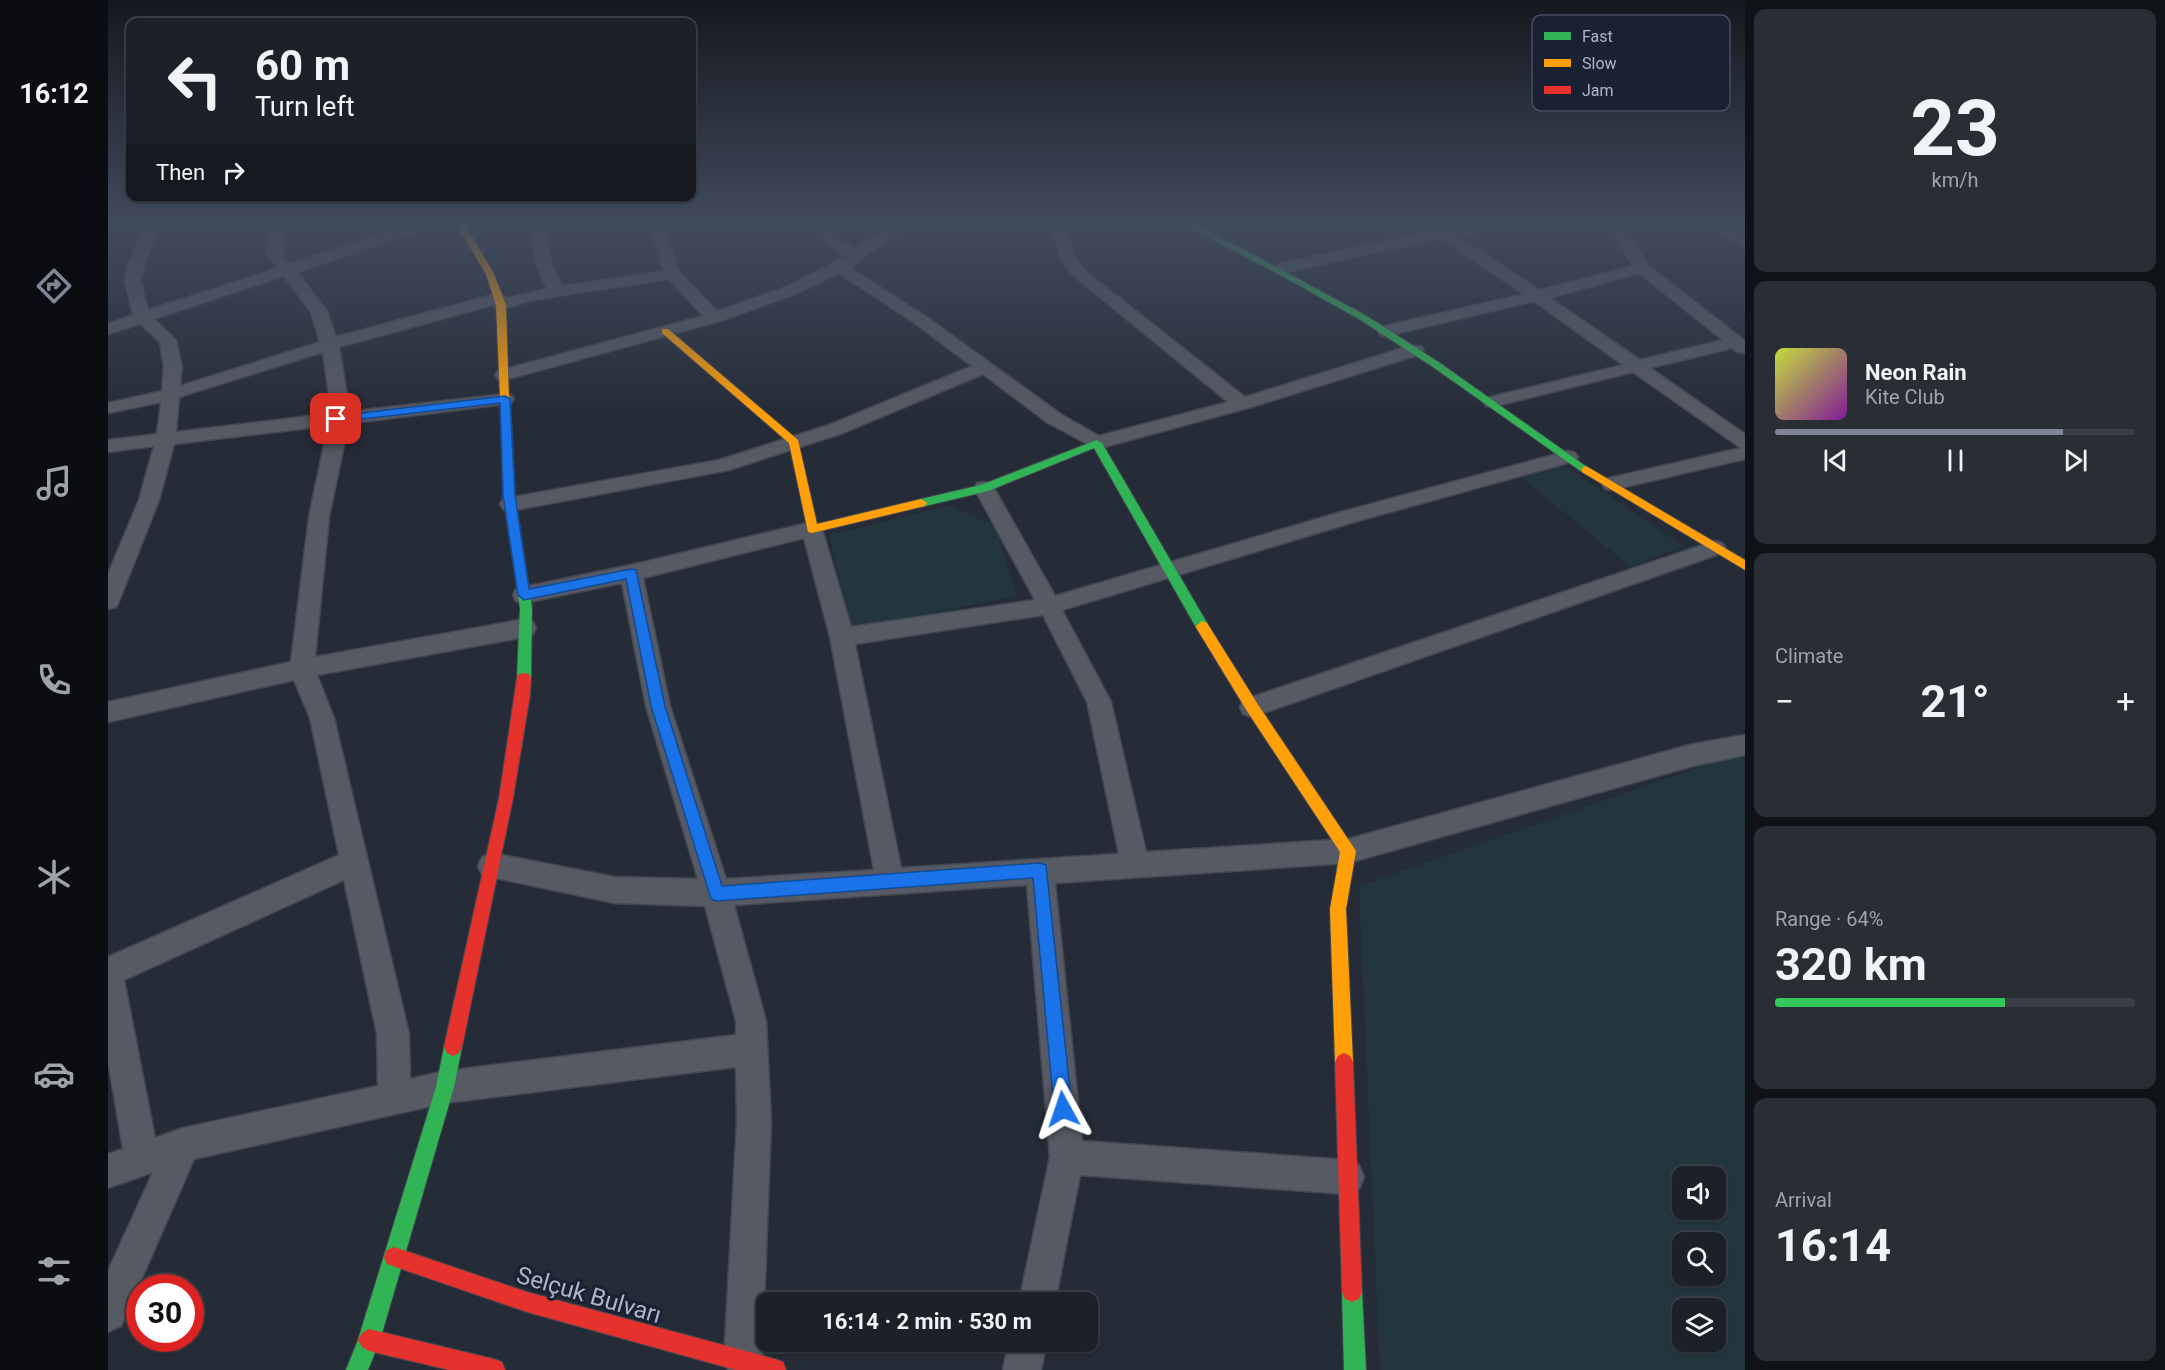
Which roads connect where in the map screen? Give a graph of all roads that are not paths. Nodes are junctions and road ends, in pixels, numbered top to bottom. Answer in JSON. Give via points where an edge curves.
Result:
{"nodes":[{"id":1,"x":134,"y":287,"type":"edge"},
{"id":2,"x":233,"y":287,"type":"edge"},
{"id":3,"x":301,"y":287,"type":"edge"},
{"id":4,"x":495,"y":287,"type":"edge"},
{"id":5,"x":554,"y":287,"type":"edge"},
{"id":6,"x":584,"y":287,"type":"edge"},
{"id":7,"x":686,"y":287,"type":"edge"},
{"id":8,"x":798,"y":287,"type":"edge"},
{"id":9,"x":870,"y":287,"type":"edge"},
{"id":10,"x":1096,"y":287,"type":"edge"},
{"id":11,"x":1309,"y":287,"type":"edge"},
{"id":12,"x":1524,"y":287,"type":"edge"},
{"id":13,"x":1572,"y":287,"type":"edge"},
{"id":14,"x":1666,"y":287,"type":"edge"},
{"id":15,"x":556,"y":291,"type":"junction"},
{"id":16,"x":1538,"y":296,"type":"junction"},
{"id":17,"x":500,"y":302,"type":"junction"},
{"id":18,"x":142,"y":317,"type":"junction"},
{"id":19,"x":714,"y":318,"type":"junction"},
{"id":20,"x":108,"y":328,"type":"edge"},
{"id":21,"x":664,"y":331,"type":"junction"},
{"id":22,"x":1386,"y":331,"type":"junction"},
{"id":23,"x":330,"y":345,"type":"junction"},
{"id":24,"x":1740,"y":346,"type":"edge"},
{"id":25,"x":1415,"y":350,"type":"junction"},
{"id":26,"x":1633,"y":366,"type":"junction"},
{"id":27,"x":984,"y":367,"type":"junction"},
{"id":28,"x":504,"y":375,"type":"junction"},
{"id":29,"x":171,"y":396,"type":"junction"},
{"id":30,"x":505,"y":399,"type":"junction"},
{"id":31,"x":1492,"y":402,"type":"junction"},
{"id":32,"x":1242,"y":404,"type":"junction"},
{"id":33,"x":108,"y":408,"type":"edge"},
{"id":34,"x":336,"y":419,"type":"junction"},
{"id":35,"x":166,"y":439,"type":"junction"},
{"id":36,"x":794,"y":442,"type":"junction"},
{"id":37,"x":1745,"y":443,"type":"edge"},
{"id":38,"x":1097,"y":444,"type":"junction"},
{"id":39,"x":108,"y":446,"type":"edge"},
{"id":40,"x":1745,"y":453,"type":"edge"},
{"id":41,"x":1568,"y":457,"type":"junction"},
{"id":42,"x":1612,"y":484,"type":"junction"},
{"id":43,"x":984,"y":488,"type":"junction"},
{"id":44,"x":510,"y":504,"type":"junction"},
{"id":45,"x":812,"y":529,"type":"junction"},
{"id":46,"x":1715,"y":548,"type":"junction"},
{"id":47,"x":1744,"y":564,"type":"edge"},
{"id":48,"x":1168,"y":570,"type":"junction"},
{"id":49,"x":631,"y":573,"type":"junction"},
{"id":50,"x":524,"y":595,"type":"junction"},
{"id":51,"x":108,"y":601,"type":"edge"},
{"id":52,"x":1049,"y":606,"type":"junction"},
{"id":53,"x":525,"y":628,"type":"junction"},
{"id":54,"x":842,"y":637,"type":"junction"},
{"id":55,"x":303,"y":669,"type":"junction"},
{"id":56,"x":1252,"y":707,"type":"junction"},
{"id":57,"x":108,"y":712,"type":"edge"},
{"id":58,"x":1745,"y":745,"type":"edge"},
{"id":59,"x":1348,"y":851,"type":"junction"},
{"id":60,"x":354,"y":862,"type":"junction"},
{"id":61,"x":1135,"y":864,"type":"junction"},
{"id":62,"x":492,"y":866,"type":"junction"},
{"id":63,"x":1040,"y":871,"type":"junction"},
{"id":64,"x":890,"y":881,"type":"junction"},
{"id":65,"x":716,"y":894,"type":"junction"},
{"id":66,"x":108,"y":972,"type":"edge"},
{"id":67,"x":752,"y":1049,"type":"junction"},
{"id":68,"x":445,"y":1087,"type":"junction"},
{"id":69,"x":394,"y":1098,"type":"junction"},
{"id":70,"x":183,"y":1145,"type":"junction"},
{"id":71,"x":1067,"y":1157,"type":"junction"},
{"id":72,"x":142,"y":1159,"type":"junction"},
{"id":73,"x":108,"y":1171,"type":"edge"},
{"id":74,"x":1347,"y":1177,"type":"junction"},
{"id":75,"x":394,"y":1257,"type":"junction"},
{"id":76,"x":1039,"y":1292,"type":"edge"},
{"id":77,"x":108,"y":1313,"type":"edge"},
{"id":78,"x":369,"y":1340,"type":"junction"},
{"id":79,"x":1026,"y":1352,"type":"edge"},
{"id":80,"x":743,"y":1361,"type":"junction"},
{"id":81,"x":357,"y":1370,"type":"edge"},
{"id":82,"x":494,"y":1370,"type":"edge"},
{"id":83,"x":775,"y":1370,"type":"edge"},
{"id":84,"x":1022,"y":1370,"type":"edge"},
{"id":85,"x":1355,"y":1370,"type":"edge"}],
"edges":[{"from":1,"to":18,"type":"street"},
{"from":2,"to":18,"type":"street"},
{"from":3,"to":23,"type":"street","via":[[319,311]]},
{"from":4,"to":17,"type":"street"},
{"from":5,"to":15,"type":"street"},
{"from":6,"to":15,"type":"street"},
{"from":7,"to":19,"type":"street"},
{"from":8,"to":19,"type":"street"},
{"from":9,"to":27,"type":"street"},
{"from":10,"to":32,"type":"street"},
{"from":11,"to":22,"type":"street"},
{"from":12,"to":16,"type":"street"},
{"from":13,"to":16,"type":"street"},
{"from":14,"to":24,"type":"street"},
{"from":15,"to":17,"type":"street"},
{"from":16,"to":22,"type":"street"},
{"from":16,"to":26,"type":"street"},
{"from":17,"to":23,"type":"street"},
{"from":17,"to":28,"type":"street"},
{"from":18,"to":20,"type":"street"},
{"from":18,"to":29,"type":"street","via":[[168,340],[173,367]]},
{"from":19,"to":21,"type":"street"},
{"from":21,"to":28,"type":"street"},
{"from":21,"to":36,"type":"street"},
{"from":22,"to":25,"type":"street"},
{"from":23,"to":29,"type":"street"},
{"from":23,"to":34,"type":"street","via":[[338,395]]},
{"from":24,"to":26,"type":"street"},
{"from":25,"to":31,"type":"street"},
{"from":25,"to":32,"type":"street"},
{"from":26,"to":31,"type":"street"},
{"from":26,"to":37,"type":"street"},
{"from":27,"to":36,"type":"street","via":[[836,429]]},
{"from":27,"to":38,"type":"street"},
{"from":28,"to":30,"type":"street"},
{"from":29,"to":33,"type":"street"},
{"from":29,"to":35,"type":"street"},
{"from":30,"to":34,"type":"street"},
{"from":30,"to":44,"type":"street"},
{"from":31,"to":41,"type":"street"},
{"from":32,"to":38,"type":"street"},
{"from":34,"to":35,"type":"street"},
{"from":34,"to":55,"type":"street","via":[[318,528]]},
{"from":35,"to":39,"type":"street"},
{"from":35,"to":51,"type":"street","via":[[149,500]]},
{"from":36,"to":44,"type":"street","via":[[722,466]]},
{"from":36,"to":45,"type":"street"},
{"from":38,"to":43,"type":"street"},
{"from":38,"to":48,"type":"street"},
{"from":40,"to":42,"type":"street"},
{"from":41,"to":42,"type":"street"},
{"from":41,"to":48,"type":"street"},
{"from":42,"to":46,"type":"street"},
{"from":43,"to":45,"type":"street"},
{"from":43,"to":52,"type":"street"},
{"from":44,"to":50,"type":"street"},
{"from":45,"to":49,"type":"street"},
{"from":45,"to":54,"type":"street"},
{"from":46,"to":47,"type":"street"},
{"from":46,"to":56,"type":"street"},
{"from":48,"to":52,"type":"street"},
{"from":48,"to":56,"type":"street"},
{"from":49,"to":50,"type":"street"},
{"from":49,"to":65,"type":"street","via":[[658,706]]},
{"from":50,"to":53,"type":"street"},
{"from":52,"to":54,"type":"street"},
{"from":52,"to":61,"type":"street","via":[[1099,702]]},
{"from":53,"to":55,"type":"street"},
{"from":53,"to":62,"type":"street","via":[[523,694]]},
{"from":54,"to":64,"type":"street"},
{"from":55,"to":57,"type":"street"},
{"from":55,"to":60,"type":"street","via":[[322,718]]},
{"from":56,"to":59,"type":"street"},
{"from":58,"to":59,"type":"street","via":[[1693,754]]},
{"from":59,"to":61,"type":"street"},
{"from":59,"to":74,"type":"street","via":[[1338,909]]},
{"from":60,"to":66,"type":"street"},
{"from":60,"to":69,"type":"street","via":[[393,1034]]},
{"from":61,"to":63,"type":"street"},
{"from":62,"to":65,"type":"street","via":[[614,890]]},
{"from":62,"to":68,"type":"street"},
{"from":63,"to":64,"type":"street"},
{"from":63,"to":71,"type":"street"},
{"from":64,"to":65,"type":"street"},
{"from":65,"to":67,"type":"street","via":[[751,1021]]},
{"from":66,"to":72,"type":"street"},
{"from":67,"to":68,"type":"street"},
{"from":67,"to":80,"type":"street","via":[[754,1122]]},
{"from":68,"to":69,"type":"street"},
{"from":68,"to":75,"type":"street"},
{"from":69,"to":70,"type":"street"},
{"from":70,"to":72,"type":"street"},
{"from":70,"to":77,"type":"street"},
{"from":71,"to":74,"type":"street"},
{"from":71,"to":76,"type":"street"},
{"from":72,"to":73,"type":"street"},
{"from":74,"to":85,"type":"street"},
{"from":75,"to":78,"type":"street"},
{"from":75,"to":80,"type":"street","name":"Selçuk Bulvarı","via":[[527,1302]]},
{"from":78,"to":81,"type":"street"},
{"from":78,"to":82,"type":"street"},
{"from":79,"to":84,"type":"street"},
{"from":80,"to":83,"type":"street","name":"Selçuk Bulvarı"}]}
